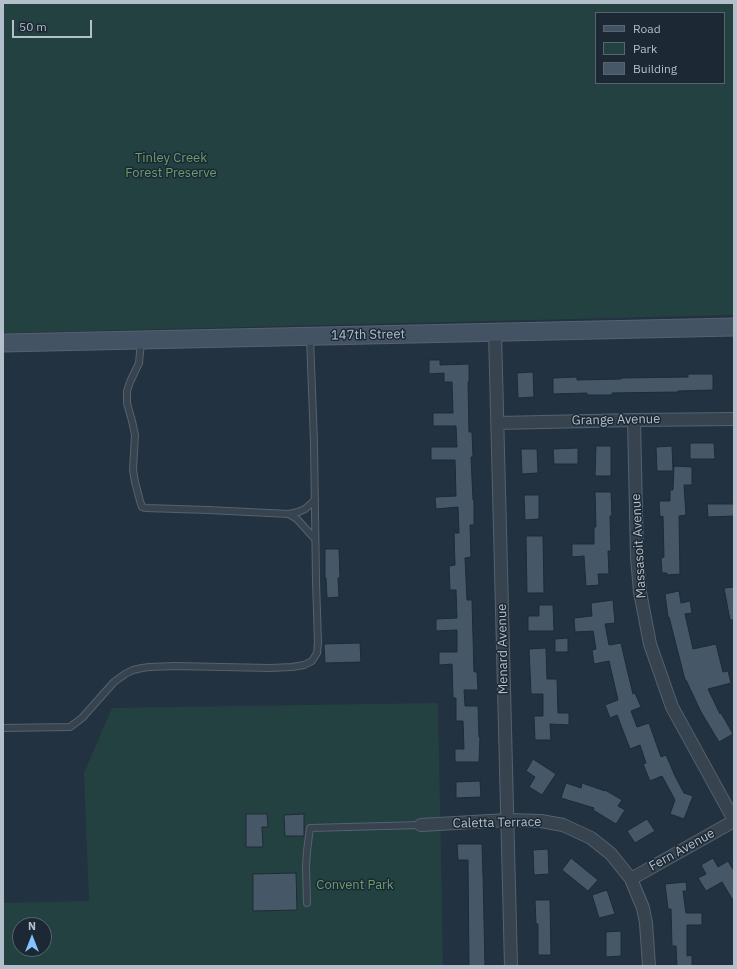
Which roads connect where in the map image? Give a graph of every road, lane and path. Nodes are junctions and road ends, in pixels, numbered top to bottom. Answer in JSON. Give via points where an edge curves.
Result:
{"nodes":[{"id":1,"x":734,"y":327,"type":"edge"},
{"id":2,"x":496,"y":332,"type":"junction"},
{"id":3,"x":310,"y":336,"type":"junction"},
{"id":4,"x":142,"y":340,"type":"junction"},
{"id":5,"x":3,"y":343,"type":"edge"},
{"id":6,"x":734,"y":419,"type":"edge"},
{"id":7,"x":634,"y":420,"type":"junction"},
{"id":8,"x":498,"y":423,"type":"junction"},
{"id":9,"x":315,"y":500,"type":"junction"},
{"id":10,"x":289,"y":514,"type":"junction"},
{"id":11,"x":315,"y":539,"type":"junction"},
{"id":12,"x":3,"y":728,"type":"edge"},
{"id":13,"x":507,"y":820,"type":"junction"},
{"id":14,"x":734,"y":821,"type":"edge"},
{"id":15,"x":421,"y":825,"type":"joint"},
{"id":16,"x":630,"y":879,"type":"junction"},
{"id":17,"x":307,"y":903,"type":"dead end"},
{"id":18,"x":511,"y":966,"type":"edge"},
{"id":19,"x":649,"y":966,"type":"edge"}],
"edges":[{"from":1,"to":2,"type":"main road","name":"147th Street"},
{"from":2,"to":3,"type":"main road","name":"147th Street"},
{"from":2,"to":8,"type":"street","name":"Menard Avenue"},
{"from":3,"to":4,"type":"main road","name":"147th Street"},
{"from":3,"to":9,"type":"lane"},
{"from":4,"to":5,"type":"main road","name":"147th Street"},
{"from":4,"to":10,"type":"lane","via":[[139,363],[127,391],[127,403],[135,435],[133,470],[142,507]]},
{"from":6,"to":7,"type":"street","name":"Grange Avenue"},
{"from":7,"to":8,"type":"street","name":"Grange Avenue"},
{"from":7,"to":14,"type":"street","name":"Massasoit Avenue","via":[[637,557],[640,592],[650,644],[672,708]]},
{"from":8,"to":13,"type":"street","name":"Menard Avenue"},
{"from":9,"to":10,"type":"lane","via":[[305,509]]},
{"from":9,"to":11,"type":"lane"},
{"from":10,"to":11,"type":"lane"},
{"from":11,"to":12,"type":"lane","via":[[318,643],[317,653],[312,661],[292,667],[142,668],[133,670],[114,682],[82,718],[70,726]]},
{"from":13,"to":15,"type":"street","name":"Caletta Terrace"},
{"from":13,"to":16,"type":"street","name":"Caletta Terrace","via":[[541,821],[563,825],[591,838],[617,860]]},
{"from":13,"to":18,"type":"street","name":"Menard Avenue"},
{"from":14,"to":16,"type":"street","name":"Fern Avenue"},
{"from":15,"to":17,"type":"lane","via":[[310,828],[306,859]]},
{"from":16,"to":19,"type":"street","name":"Caletta Terrace","via":[[643,908]]}]}
